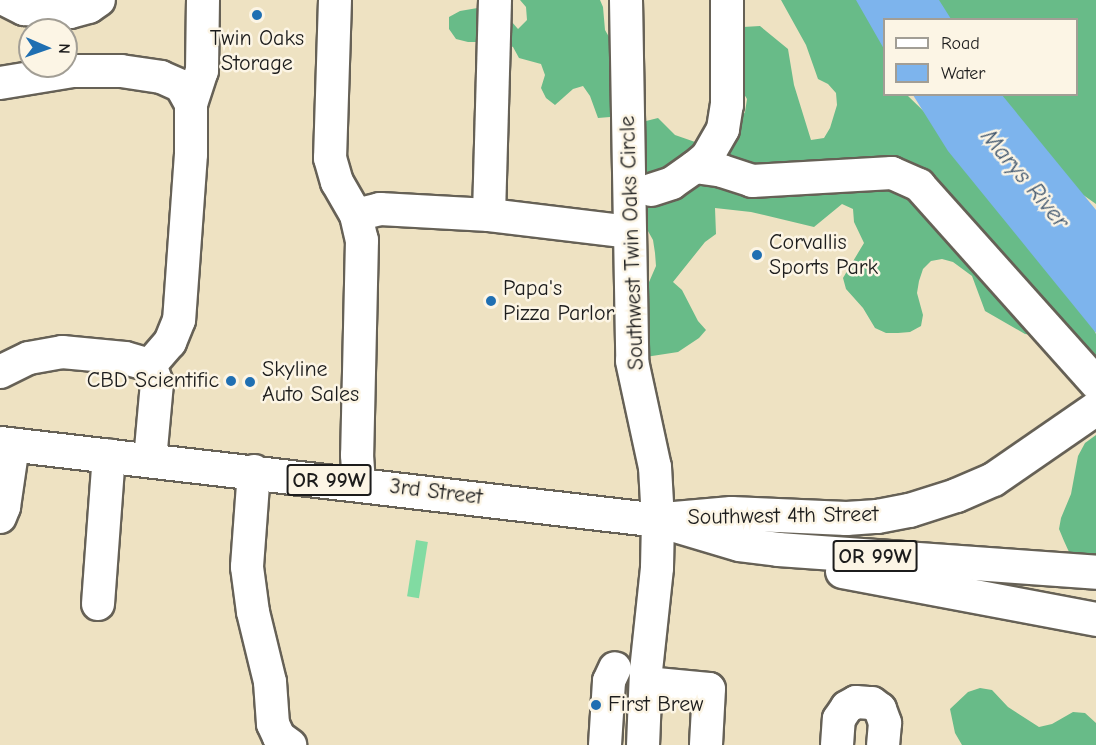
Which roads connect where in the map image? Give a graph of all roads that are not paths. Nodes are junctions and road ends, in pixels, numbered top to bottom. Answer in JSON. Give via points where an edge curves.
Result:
{"nodes":[{"id":1,"x":6,"y":0,"type":"edge"},
{"id":2,"x":99,"y":0,"type":"edge"},
{"id":3,"x":203,"y":0,"type":"edge"},
{"id":4,"x":335,"y":0,"type":"edge"},
{"id":5,"x":495,"y":0,"type":"edge"},
{"id":6,"x":626,"y":0,"type":"edge"},
{"id":7,"x":727,"y":0,"type":"edge"},
{"id":8,"x":0,"y":83,"type":"edge"},
{"id":9,"x":191,"y":104,"type":"junction"},
{"id":10,"x":695,"y":167,"type":"junction"},
{"id":11,"x":651,"y":190,"type":"dead end"},
{"id":12,"x":489,"y":214,"type":"junction"},
{"id":13,"x":356,"y":215,"type":"junction"},
{"id":14,"x":629,"y":232,"type":"junction"},
{"id":15,"x":150,"y":365,"type":"junction"},
{"id":16,"x":0,"y":372,"type":"edge"},
{"id":17,"x":1096,"y":383,"type":"edge"},
{"id":18,"x":1085,"y":415,"type":"edge"},
{"id":19,"x":7,"y":444,"type":"edge"},
{"id":20,"x":109,"y":455,"type":"junction"},
{"id":21,"x":150,"y":460,"type":"junction"},
{"id":22,"x":254,"y":471,"type":"junction"},
{"id":23,"x":359,"y":483,"type":"junction"},
{"id":24,"x":0,"y":517,"type":"edge"},
{"id":25,"x":658,"y":520,"type":"junction"},
{"id":26,"x":778,"y":549,"type":"junction"},
{"id":27,"x":1096,"y":572,"type":"edge"},
{"id":28,"x":98,"y":604,"type":"dead end"},
{"id":29,"x":1096,"y":619,"type":"edge"},
{"id":30,"x":615,"y":668,"type":"dead end"},
{"id":31,"x":646,"y":683,"type":"junction"},
{"id":32,"x":290,"y":745,"type":"edge"},
{"id":33,"x":605,"y":745,"type":"edge"},
{"id":34,"x":643,"y":745,"type":"edge"},
{"id":35,"x":706,"y":745,"type":"edge"},
{"id":36,"x":837,"y":745,"type":"edge"},
{"id":37,"x":883,"y":745,"type":"edge"}],
"edges":[{"from":1,"to":2,"type":"street","via":[[24,9],[70,12]]},
{"from":3,"to":9,"type":"street","via":[[202,71]]},
{"from":4,"to":13,"type":"street","via":[[330,158],[337,182]]},
{"from":5,"to":12,"type":"street"},
{"from":6,"to":14,"type":"street","name":"Southwest Twin Oaks Circle"},
{"from":7,"to":10,"type":"street","via":[[728,105],[716,144]]},
{"from":8,"to":9,"type":"street","via":[[73,71],[121,71],[161,77],[181,87]]},
{"from":9,"to":15,"type":"street","via":[[179,320],[170,342]]},
{"from":10,"to":11,"type":"street","via":[[672,183]]},
{"from":10,"to":17,"type":"street","via":[[752,181],[892,173],[919,185]]},
{"from":12,"to":13,"type":"street","via":[[380,209]]},
{"from":12,"to":14,"type":"street"},
{"from":13,"to":23,"type":"street","via":[[362,240]]},
{"from":14,"to":25,"type":"street","name":"Southwest Twin Oaks Circle","via":[[632,361],[656,467]]},
{"from":15,"to":16,"type":"street","via":[[125,358],[62,352],[29,358]]},
{"from":15,"to":21,"type":"street","via":[[157,383]]},
{"from":18,"to":25,"type":"highway","name":"Southwest 4th Street","number":"OR 99W","via":[[993,479],[909,510],[846,518],[731,513]]},
{"from":19,"to":20,"type":"highway","name":"3rd Street","number":"OR 99W"},
{"from":19,"to":24,"type":"street","via":[[4,507]]},
{"from":20,"to":21,"type":"highway","name":"3rd Street","number":"OR 99W"},
{"from":20,"to":28,"type":"street"},
{"from":21,"to":22,"type":"highway","name":"3rd Street","number":"OR 99W"},
{"from":22,"to":23,"type":"highway","name":"3rd Street","number":"OR 99W"},
{"from":22,"to":32,"type":"street","via":[[247,567],[270,682],[273,724],[279,737]]},
{"from":23,"to":25,"type":"highway","name":"3rd Street","number":"OR 99W"},
{"from":25,"to":26,"type":"highway","number":"OR 99W","via":[[739,544]]},
{"from":25,"to":31,"type":"street","name":"Southwest Twin Oaks Circle"},
{"from":26,"to":27,"type":"highway","number":"OR 99W"},
{"from":26,"to":29,"type":"highway","via":[[831,569]]},
{"from":30,"to":33,"type":"street","via":[[609,681]]},
{"from":31,"to":34,"type":"street","name":"Southwest Twin Oaks Circle"},
{"from":31,"to":35,"type":"street","via":[[709,689]]},
{"from":36,"to":37,"type":"street","via":[[839,719],[856,702],[872,703],[880,709],[885,723]]}]}
